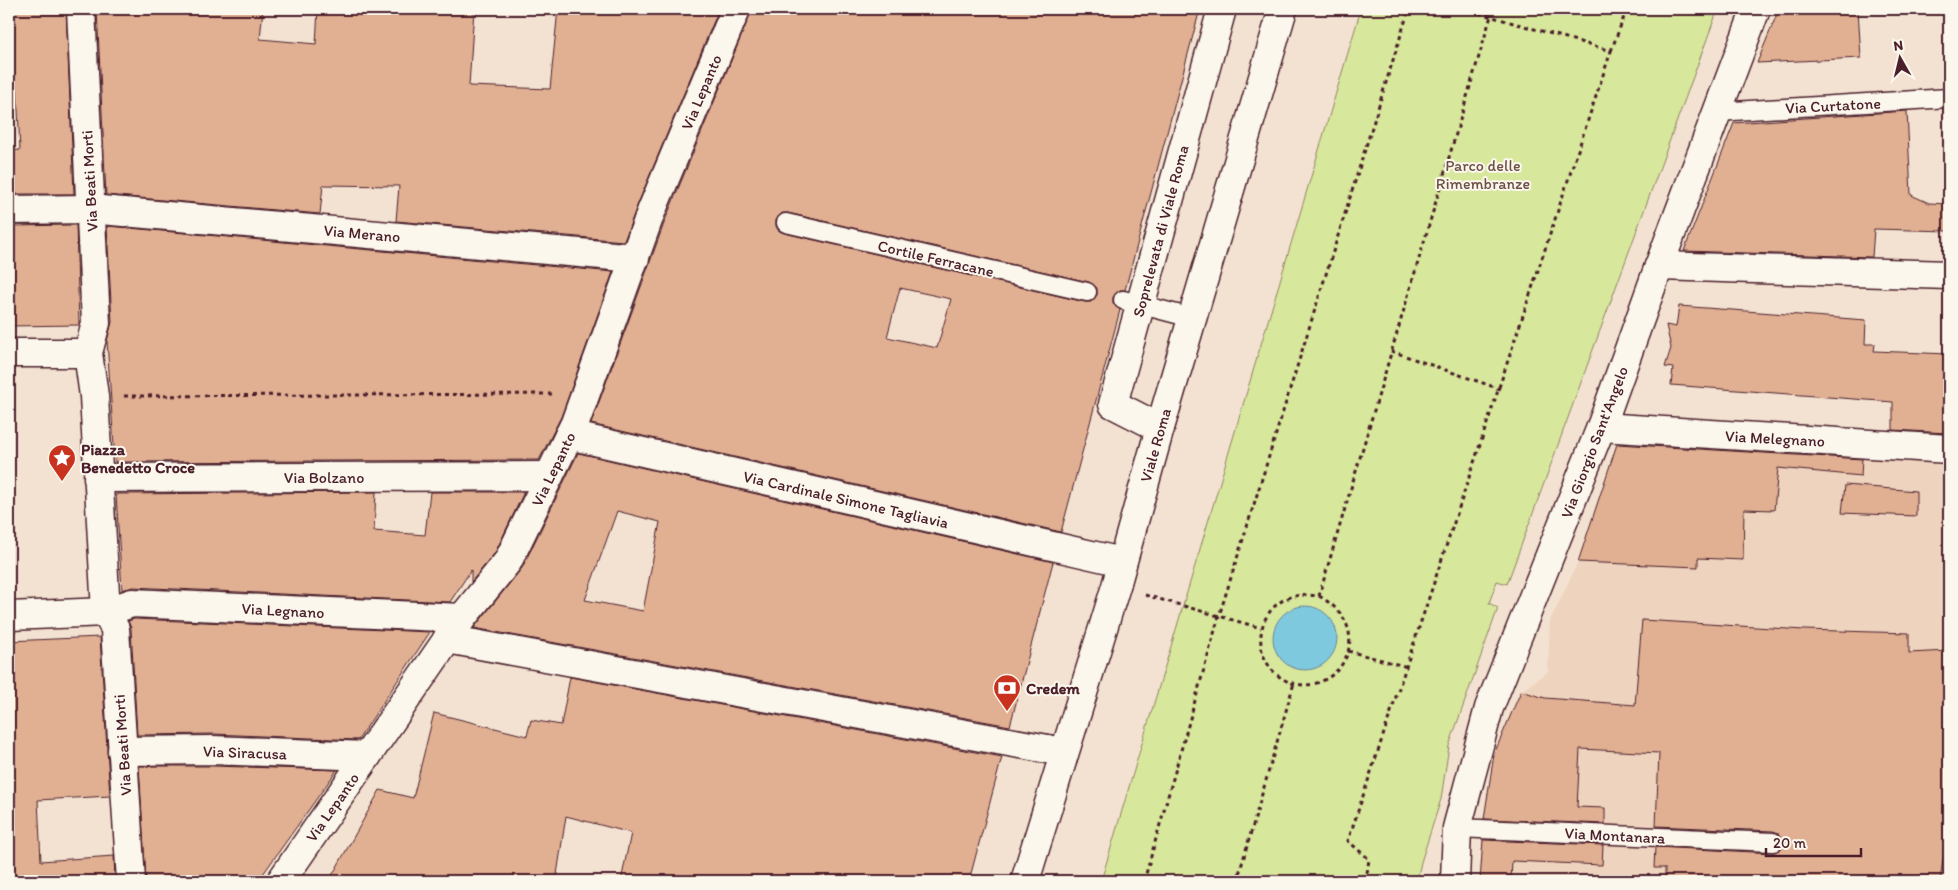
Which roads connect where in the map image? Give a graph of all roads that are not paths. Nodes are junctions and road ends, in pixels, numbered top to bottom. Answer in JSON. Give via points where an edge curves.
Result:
{"nodes":[{"id":1,"x":81,"y":9,"type":"edge"},
{"id":2,"x":736,"y":9,"type":"edge"},
{"id":3,"x":1222,"y":9,"type":"edge"},
{"id":4,"x":1283,"y":9,"type":"edge"},
{"id":5,"x":1756,"y":9,"type":"edge"},
{"id":6,"x":1949,"y":98,"type":"edge"},
{"id":7,"x":1717,"y":112,"type":"junction"},
{"id":8,"x":90,"y":209,"type":"junction"},
{"id":9,"x":9,"y":210,"type":"edge"},
{"id":10,"x":786,"y":223,"type":"dead end"},
{"id":11,"x":635,"y":258,"type":"junction"},
{"id":12,"x":1659,"y":266,"type":"junction"},
{"id":13,"x":1949,"y":275,"type":"edge"},
{"id":14,"x":1087,"y":292,"type":"dead end"},
{"id":15,"x":1131,"y":302,"type":"junction"},
{"id":16,"x":1192,"y":318,"type":"junction"},
{"id":17,"x":9,"y":353,"type":"edge"},
{"id":18,"x":88,"y":353,"type":"junction"},
{"id":19,"x":1160,"y":428,"type":"junction"},
{"id":20,"x":1601,"y":428,"type":"junction"},
{"id":21,"x":569,"y":436,"type":"junction"},
{"id":22,"x":1949,"y":448,"type":"edge"},
{"id":23,"x":549,"y":476,"type":"junction"},
{"id":24,"x":98,"y":478,"type":"junction"},
{"id":25,"x":1119,"y":574,"type":"junction"},
{"id":26,"x":106,"y":612,"type":"junction"},
{"id":27,"x":9,"y":616,"type":"edge"},
{"id":28,"x":454,"y":629,"type":"junction"},
{"id":29,"x":122,"y":750,"type":"junction"},
{"id":30,"x":1064,"y":752,"type":"junction"},
{"id":31,"x":367,"y":756,"type":"junction"},
{"id":32,"x":1457,"y":828,"type":"junction"},
{"id":33,"x":1773,"y":842,"type":"dead end"},
{"id":34,"x":131,"y":881,"type":"edge"},
{"id":35,"x":281,"y":881,"type":"edge"},
{"id":36,"x":1025,"y":881,"type":"edge"},
{"id":37,"x":1455,"y":881,"type":"edge"}],
"edges":[{"from":1,"to":8,"type":"street","name":"Via Beati Morti"},
{"from":2,"to":11,"type":"street","name":"Via Lepanto"},
{"from":3,"to":15,"type":"street","name":"Soprelevata di Viale Roma"},
{"from":4,"to":16,"type":"street","name":"Viale Roma"},
{"from":5,"to":7,"type":"street","name":"Via Giorgio Sant'Angelo"},
{"from":6,"to":7,"type":"lane","name":"Via Curtatone"},
{"from":7,"to":12,"type":"street","name":"Via Giorgio Sant'Angelo"},
{"from":8,"to":9,"type":"street","name":"Via Merano"},
{"from":8,"to":11,"type":"street","name":"Via Merano"},
{"from":8,"to":18,"type":"street","name":"Via Beati Morti","via":[[96,323]]},
{"from":10,"to":14,"type":"lane","name":"Cortile Ferracane"},
{"from":11,"to":21,"type":"street","name":"Via Lepanto"},
{"from":12,"to":13,"type":"street"},
{"from":12,"to":20,"type":"street","name":"Via Giorgio Sant'Angelo"},
{"from":15,"to":16,"type":"lane"},
{"from":15,"to":19,"type":"street","name":"Soprelevata di Viale Roma","via":[[1114,404]]},
{"from":16,"to":19,"type":"street","name":"Viale Roma"},
{"from":17,"to":18,"type":"street"},
{"from":18,"to":24,"type":"street","via":[[94,396]]},
{"from":19,"to":25,"type":"street","name":"Viale Roma"},
{"from":20,"to":22,"type":"street","name":"Via Melegnano"},
{"from":20,"to":32,"type":"street","name":"Via Giorgio Sant'Angelo","via":[[1489,708]]},
{"from":21,"to":23,"type":"street","name":"Via Lepanto"},
{"from":21,"to":25,"type":"street","name":"Via Cardinale Simone Tagliavia"},
{"from":23,"to":24,"type":"street","name":"Via Bolzano"},
{"from":23,"to":28,"type":"street","name":"Via Lepanto","via":[[508,561]]},
{"from":24,"to":26,"type":"street"},
{"from":25,"to":30,"type":"street","name":"Viale Roma"},
{"from":26,"to":27,"type":"street"},
{"from":26,"to":28,"type":"street","name":"Via Legnano","via":[[132,603]]},
{"from":26,"to":29,"type":"street","name":"Via Beati Morti","via":[[115,629]]},
{"from":28,"to":30,"type":"street","name":"Via Legnano"},
{"from":28,"to":31,"type":"street","name":"Via Lepanto"},
{"from":29,"to":31,"type":"street","name":"Via Siracusa"},
{"from":29,"to":34,"type":"street","name":"Via Beati Morti"},
{"from":30,"to":36,"type":"street","name":"Viale Roma"},
{"from":31,"to":35,"type":"street","name":"Via Lepanto"},
{"from":32,"to":33,"type":"lane","name":"Via Montanara"},
{"from":32,"to":37,"type":"street","name":"Via Giorgio Sant'Angelo"}]}
